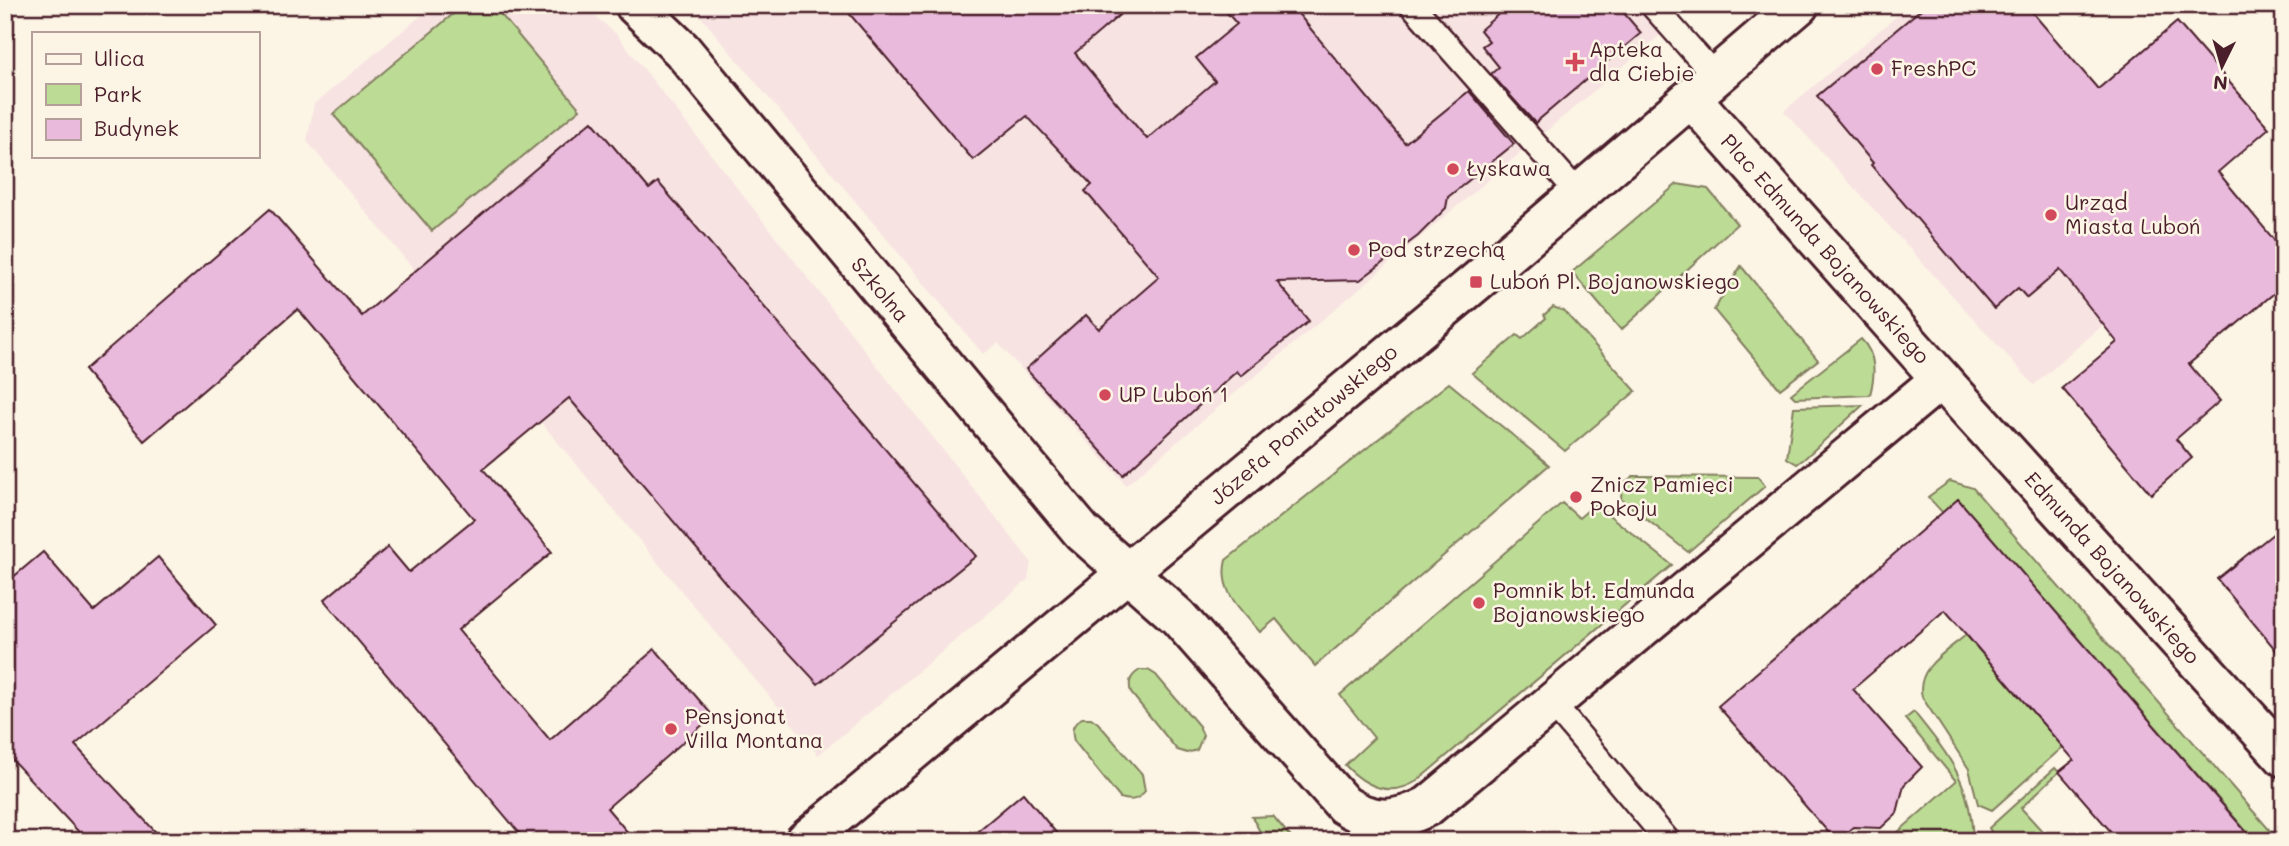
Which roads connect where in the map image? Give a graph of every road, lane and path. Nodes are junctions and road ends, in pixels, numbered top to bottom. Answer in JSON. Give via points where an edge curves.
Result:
{"nodes":[{"id":1,"x":635,"y":5,"type":"edge"},
{"id":2,"x":1412,"y":5,"type":"edge"},
{"id":3,"x":1652,"y":5,"type":"edge"},
{"id":4,"x":1800,"y":5,"type":"edge"},
{"id":5,"x":1704,"y":88,"type":"junction"},
{"id":6,"x":1579,"y":194,"type":"junction"},
{"id":7,"x":1941,"y":379,"type":"junction"},
{"id":8,"x":1127,"y":573,"type":"junction"},
{"id":9,"x":1552,"y":704,"type":"junction"},
{"id":10,"x":2284,"y":757,"type":"edge"},
{"id":11,"x":805,"y":841,"type":"edge"},
{"id":12,"x":1668,"y":841,"type":"edge"}],
"edges":[{"from":1,"to":8,"type":"street","name":"Szkolna","via":[[682,50],[1082,532]]},
{"from":2,"to":6,"type":"lane"},
{"from":3,"to":5,"type":"lane"},
{"from":4,"to":5,"type":"street","name":"Józefa Poniatowskiego"},
{"from":5,"to":6,"type":"street","name":"Józefa Poniatowskiego"},
{"from":5,"to":7,"type":"street","name":"Plac Edmunda Bojanowskiego"},
{"from":6,"to":8,"type":"street","name":"Józefa Poniatowskiego"},
{"from":7,"to":9,"type":"street","name":"Plac Edmunda Bojanowskiego"},
{"from":7,"to":10,"type":"street","name":"Edmunda Bojanowskiego"},
{"from":8,"to":9,"type":"street","name":"Plac Edmunda Bojanowskiego","via":[[1178,617],[1344,805],[1359,814],[1381,820],[1404,818],[1428,806]]},
{"from":8,"to":11,"type":"street","name":"Józefa Poniatowskiego"},
{"from":9,"to":12,"type":"lane"}]}
